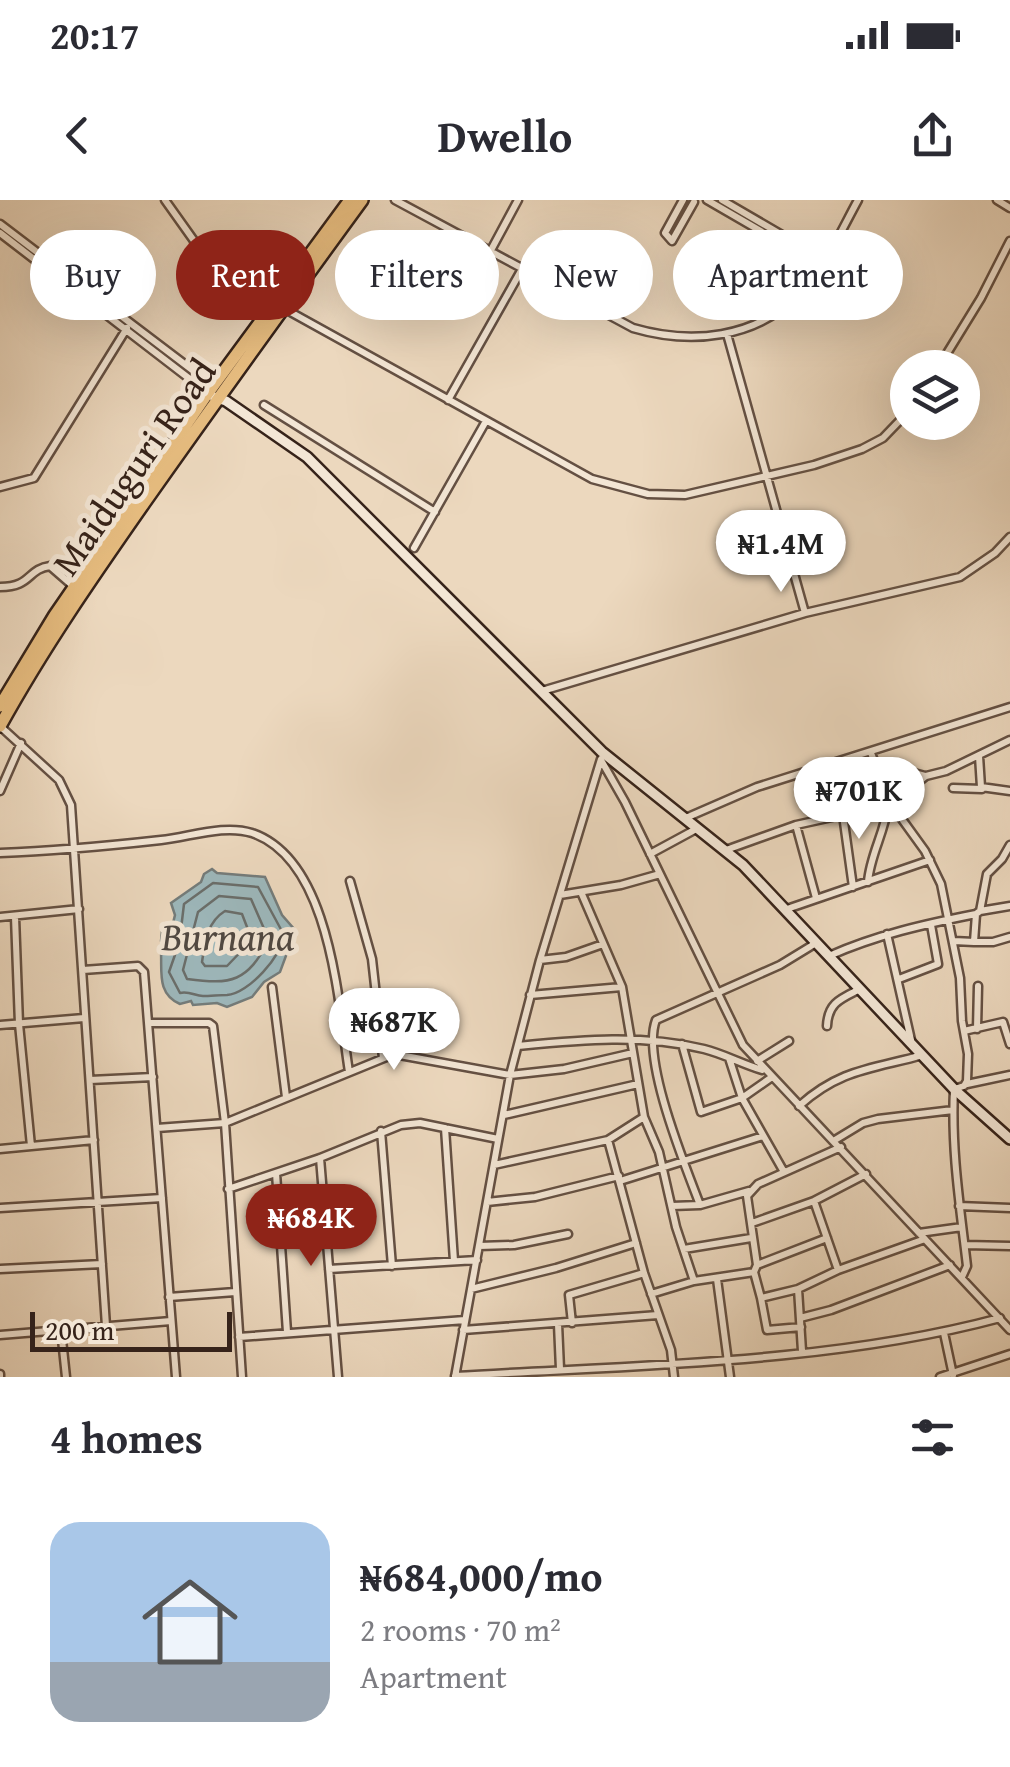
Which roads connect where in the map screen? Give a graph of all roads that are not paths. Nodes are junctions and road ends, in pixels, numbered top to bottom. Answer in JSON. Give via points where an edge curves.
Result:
{"nodes":[{"id":1,"x":165,"y":200,"type":"edge"},
{"id":2,"x":350,"y":200,"type":"edge"},
{"id":3,"x":362,"y":200,"type":"edge"},
{"id":4,"x":395,"y":200,"type":"edge"},
{"id":5,"x":518,"y":200,"type":"edge"},
{"id":6,"x":695,"y":200,"type":"edge"},
{"id":7,"x":858,"y":200,"type":"edge"},
{"id":8,"x":997,"y":200,"type":"edge"},
{"id":9,"x":722,"y":203,"type":"edge"},
{"id":10,"x":1010,"y":208,"type":"edge"},
{"id":11,"x":0,"y":224,"type":"edge"},
{"id":12,"x":186,"y":230,"type":"edge"},
{"id":13,"x":450,"y":230,"type":"edge"},
{"id":14,"x":767,"y":230,"type":"edge"},
{"id":15,"x":841,"y":230,"type":"edge"},
{"id":16,"x":0,"y":233,"type":"edge"},
{"id":17,"x":499,"y":235,"type":"edge"},
{"id":18,"x":1010,"y":241,"type":"edge"},
{"id":19,"x":315,"y":253,"type":"edge"},
{"id":20,"x":315,"y":261,"type":"edge"},
{"id":21,"x":519,"y":274,"type":"edge"},
{"id":22,"x":270,"y":320,"type":"edge"},
{"id":23,"x":303,"y":320,"type":"edge"},
{"id":24,"x":618,"y":320,"type":"edge"},
{"id":25,"x":757,"y":320,"type":"edge"},
{"id":26,"x":129,"y":326,"type":"junction"},
{"id":27,"x":727,"y":334,"type":"junction"},
{"id":28,"x":949,"y":350,"type":"edge"},
{"id":29,"x":217,"y":394,"type":"junction"},
{"id":30,"x":448,"y":400,"type":"junction"},
{"id":31,"x":264,"y":405,"type":"dead end"},
{"id":32,"x":486,"y":421,"type":"junction"},
{"id":33,"x":890,"y":431,"type":"edge"},
{"id":34,"x":766,"y":476,"type":"junction"},
{"id":35,"x":0,"y":487,"type":"edge"},
{"id":36,"x":436,"y":512,"type":"junction"},
{"id":37,"x":1010,"y":537,"type":"edge"},
{"id":38,"x":414,"y":548,"type":"dead end"},
{"id":39,"x":0,"y":587,"type":"edge"},
{"id":40,"x":74,"y":587,"type":"junction"},
{"id":41,"x":805,"y":614,"type":"junction"},
{"id":42,"x":538,"y":692,"type":"junction"},
{"id":43,"x":0,"y":706,"type":"edge"},
{"id":44,"x":1010,"y":707,"type":"edge"},
{"id":45,"x":0,"y":726,"type":"edge"},
{"id":46,"x":1010,"y":740,"type":"edge"},
{"id":47,"x":21,"y":742,"type":"junction"},
{"id":48,"x":870,"y":754,"type":"junction"},
{"id":49,"x":602,"y":756,"type":"junction"},
{"id":50,"x":979,"y":756,"type":"junction"},
{"id":51,"x":877,"y":769,"type":"junction"},
{"id":52,"x":925,"y":776,"type":"junction"},
{"id":53,"x":953,"y":788,"type":"dead end"},
{"id":54,"x":984,"y":789,"type":"junction"},
{"id":55,"x":0,"y":791,"type":"edge"},
{"id":56,"x":1010,"y":791,"type":"edge"},
{"id":57,"x":890,"y":804,"type":"junction"},
{"id":58,"x":842,"y":815,"type":"junction"},
{"id":59,"x":688,"y":817,"type":"junction"},
{"id":60,"x":796,"y":825,"type":"junction"},
{"id":61,"x":699,"y":827,"type":"junction"},
{"id":62,"x":1010,"y":844,"type":"edge"},
{"id":63,"x":75,"y":850,"type":"junction"},
{"id":64,"x":726,"y":850,"type":"junction"},
{"id":65,"x":0,"y":853,"type":"edge"},
{"id":66,"x":650,"y":854,"type":"junction"},
{"id":67,"x":930,"y":860,"type":"junction"},
{"id":68,"x":660,"y":874,"type":"junction"},
{"id":69,"x":350,"y":880,"type":"dead end"},
{"id":70,"x":868,"y":882,"type":"junction"},
{"id":71,"x":853,"y":887,"type":"junction"},
{"id":72,"x":582,"y":892,"type":"junction"},
{"id":73,"x":560,"y":895,"type":"junction"},
{"id":74,"x":816,"y":898,"type":"junction"},
{"id":75,"x":1010,"y":906,"type":"edge"},
{"id":76,"x":79,"y":909,"type":"junction"},
{"id":77,"x":787,"y":909,"type":"junction"},
{"id":78,"x":978,"y":913,"type":"junction"},
{"id":79,"x":15,"y":916,"type":"junction"},
{"id":80,"x":0,"y":917,"type":"edge"},
{"id":81,"x":950,"y":919,"type":"junction"},
{"id":82,"x":931,"y":926,"type":"junction"},
{"id":83,"x":887,"y":934,"type":"junction"},
{"id":84,"x":1010,"y":937,"type":"edge"},
{"id":85,"x":954,"y":941,"type":"junction"},
{"id":86,"x":817,"y":942,"type":"junction"},
{"id":87,"x":974,"y":942,"type":"junction"},
{"id":88,"x":603,"y":944,"type":"junction"},
{"id":89,"x":829,"y":956,"type":"junction"},
{"id":90,"x":540,"y":960,"type":"junction"},
{"id":91,"x":83,"y":970,"type":"junction"},
{"id":92,"x":898,"y":979,"type":"junction"},
{"id":93,"x":978,"y":986,"type":"dead end"},
{"id":94,"x":272,"y":987,"type":"dead end"},
{"id":95,"x":622,"y":987,"type":"junction"},
{"id":96,"x":860,"y":989,"type":"junction"},
{"id":97,"x":716,"y":992,"type":"junction"},
{"id":98,"x":530,"y":995,"type":"junction"},
{"id":99,"x":84,"y":1018,"type":"junction"},
{"id":100,"x":148,"y":1023,"type":"junction"},
{"id":101,"x":19,"y":1024,"type":"junction"},
{"id":102,"x":0,"y":1025,"type":"edge"},
{"id":103,"x":828,"y":1026,"type":"dead end"},
{"id":104,"x":978,"y":1030,"type":"junction"},
{"id":105,"x":964,"y":1031,"type":"junction"},
{"id":106,"x":631,"y":1039,"type":"junction"},
{"id":107,"x":789,"y":1040,"type":"dead end"},
{"id":108,"x":652,"y":1041,"type":"junction"},
{"id":109,"x":911,"y":1041,"type":"junction"},
{"id":110,"x":682,"y":1044,"type":"junction"},
{"id":111,"x":1010,"y":1044,"type":"edge"},
{"id":112,"x":518,"y":1046,"type":"junction"},
{"id":113,"x":633,"y":1053,"type":"junction"},
{"id":114,"x":924,"y":1055,"type":"junction"},
{"id":115,"x":729,"y":1057,"type":"junction"},
{"id":116,"x":383,"y":1058,"type":"junction"},
{"id":117,"x":757,"y":1061,"type":"junction"},
{"id":118,"x":349,"y":1072,"type":"junction"},
{"id":119,"x":769,"y":1074,"type":"junction"},
{"id":120,"x":510,"y":1075,"type":"junction"},
{"id":121,"x":1010,"y":1075,"type":"edge"},
{"id":122,"x":153,"y":1077,"type":"junction"},
{"id":123,"x":90,"y":1080,"type":"junction"},
{"id":124,"x":638,"y":1084,"type":"junction"},
{"id":125,"x":966,"y":1084,"type":"junction"},
{"id":126,"x":954,"y":1089,"type":"junction"},
{"id":127,"x":286,"y":1096,"type":"junction"},
{"id":128,"x":742,"y":1098,"type":"junction"},
{"id":129,"x":799,"y":1106,"type":"junction"},
{"id":130,"x":953,"y":1110,"type":"junction"},
{"id":131,"x":504,"y":1115,"type":"junction"},
{"id":132,"x":644,"y":1117,"type":"junction"},
{"id":133,"x":225,"y":1123,"type":"junction"},
{"id":134,"x":157,"y":1128,"type":"junction"},
{"id":135,"x":445,"y":1128,"type":"junction"},
{"id":136,"x":381,"y":1131,"type":"junction"},
{"id":137,"x":763,"y":1136,"type":"junction"},
{"id":138,"x":1010,"y":1139,"type":"edge"},
{"id":139,"x":94,"y":1140,"type":"junction"},
{"id":140,"x":499,"y":1140,"type":"junction"},
{"id":141,"x":608,"y":1140,"type":"junction"},
{"id":142,"x":838,"y":1144,"type":"junction"},
{"id":143,"x":31,"y":1146,"type":"junction"},
{"id":144,"x":0,"y":1149,"type":"edge"},
{"id":145,"x":320,"y":1158,"type":"junction"},
{"id":146,"x":684,"y":1161,"type":"junction"},
{"id":147,"x":494,"y":1164,"type":"junction"},
{"id":148,"x":664,"y":1168,"type":"junction"},
{"id":149,"x":276,"y":1173,"type":"junction"},
{"id":150,"x":784,"y":1173,"type":"junction"},
{"id":151,"x":866,"y":1174,"type":"junction"},
{"id":152,"x":619,"y":1179,"type":"junction"},
{"id":153,"x":228,"y":1189,"type":"junction"},
{"id":154,"x":750,"y":1191,"type":"junction"},
{"id":155,"x":162,"y":1198,"type":"junction"},
{"id":156,"x":98,"y":1201,"type":"junction"},
{"id":157,"x":814,"y":1201,"type":"junction"},
{"id":158,"x":487,"y":1202,"type":"junction"},
{"id":159,"x":700,"y":1204,"type":"junction"},
{"id":160,"x":672,"y":1206,"type":"junction"},
{"id":161,"x":960,"y":1206,"type":"junction"},
{"id":162,"x":0,"y":1208,"type":"edge"},
{"id":163,"x":1010,"y":1208,"type":"edge"},
{"id":164,"x":752,"y":1223,"type":"junction"},
{"id":165,"x":962,"y":1227,"type":"junction"},
{"id":166,"x":568,"y":1234,"type":"dead end"},
{"id":167,"x":922,"y":1236,"type":"junction"},
{"id":168,"x":752,"y":1238,"type":"junction"},
{"id":169,"x":827,"y":1238,"type":"junction"},
{"id":170,"x":636,"y":1243,"type":"junction"},
{"id":171,"x":479,"y":1246,"type":"junction"},
{"id":172,"x":964,"y":1246,"type":"junction"},
{"id":173,"x":1010,"y":1246,"type":"edge"},
{"id":174,"x":684,"y":1249,"type":"junction"},
{"id":175,"x":476,"y":1260,"type":"junction"},
{"id":176,"x":454,"y":1261,"type":"junction"},
{"id":177,"x":102,"y":1264,"type":"junction"},
{"id":178,"x":950,"y":1265,"type":"junction"},
{"id":179,"x":392,"y":1266,"type":"junction"},
{"id":180,"x":755,"y":1268,"type":"junction"},
{"id":181,"x":0,"y":1269,"type":"edge"},
{"id":182,"x":329,"y":1269,"type":"junction"},
{"id":183,"x":838,"y":1270,"type":"junction"},
{"id":184,"x":644,"y":1273,"type":"junction"},
{"id":185,"x":962,"y":1276,"type":"junction"},
{"id":186,"x":717,"y":1279,"type":"junction"},
{"id":187,"x":694,"y":1281,"type":"junction"},
{"id":188,"x":471,"y":1289,"type":"junction"},
{"id":189,"x":798,"y":1289,"type":"junction"},
{"id":190,"x":235,"y":1292,"type":"junction"},
{"id":191,"x":651,"y":1294,"type":"junction"},
{"id":192,"x":170,"y":1297,"type":"junction"},
{"id":193,"x":761,"y":1298,"type":"junction"},
{"id":194,"x":658,"y":1314,"type":"junction"},
{"id":195,"x":1000,"y":1318,"type":"junction"},
{"id":196,"x":465,"y":1320,"type":"junction"},
{"id":197,"x":171,"y":1322,"type":"junction"},
{"id":198,"x":800,"y":1322,"type":"junction"},
{"id":199,"x":572,"y":1323,"type":"junction"},
{"id":200,"x":558,"y":1324,"type":"junction"},
{"id":201,"x":106,"y":1326,"type":"junction"},
{"id":202,"x":61,"y":1330,"type":"junction"},
{"id":203,"x":333,"y":1330,"type":"junction"},
{"id":204,"x":463,"y":1330,"type":"junction"},
{"id":205,"x":1010,"y":1330,"type":"edge"},
{"id":206,"x":287,"y":1332,"type":"junction"},
{"id":207,"x":944,"y":1333,"type":"junction"},
{"id":208,"x":0,"y":1336,"type":"edge"},
{"id":209,"x":238,"y":1337,"type":"junction"},
{"id":210,"x":802,"y":1351,"type":"junction"},
{"id":211,"x":1010,"y":1354,"type":"edge"},
{"id":212,"x":730,"y":1359,"type":"junction"},
{"id":213,"x":673,"y":1364,"type":"junction"},
{"id":214,"x":560,"y":1368,"type":"junction"},
{"id":215,"x":575,"y":1373,"type":"edge"},
{"id":216,"x":953,"y":1375,"type":"edge"},
{"id":217,"x":455,"y":1376,"type":"edge"},
{"id":218,"x":66,"y":1377,"type":"edge"},
{"id":219,"x":176,"y":1377,"type":"edge"},
{"id":220,"x":242,"y":1377,"type":"edge"},
{"id":221,"x":338,"y":1377,"type":"edge"},
{"id":222,"x":674,"y":1377,"type":"edge"},
{"id":223,"x":730,"y":1377,"type":"edge"},
{"id":224,"x":940,"y":1377,"type":"edge"}],
"edges":[{"from":1,"to":12,"type":"street"},
{"from":2,"to":19,"type":"highway","name":"Maiduguri Road"},
{"from":3,"to":20,"type":"highway","name":"Maiduguri Road"},
{"from":4,"to":13,"type":"street"},
{"from":5,"to":17,"type":"street"},
{"from":6,"to":6,"type":"street","via":[[665,233],[672,241]]},
{"from":6,"to":9,"type":"street"},
{"from":7,"to":15,"type":"street"},
{"from":8,"to":10,"type":"street"},
{"from":9,"to":14,"type":"street"},
{"from":11,"to":26,"type":"street"},
{"from":16,"to":26,"type":"street"},
{"from":18,"to":28,"type":"street"},
{"from":21,"to":30,"type":"street"},
{"from":22,"to":29,"type":"highway","name":"Maiduguri Road"},
{"from":23,"to":30,"type":"street"},
{"from":24,"to":27,"type":"street","via":[[662,337]]},
{"from":25,"to":27,"type":"street"},
{"from":26,"to":29,"type":"street"},
{"from":26,"to":35,"type":"street","via":[[34,478]]},
{"from":27,"to":34,"type":"street"},
{"from":29,"to":40,"type":"highway","name":"Maiduguri Road"},
{"from":29,"to":42,"type":"street","via":[[307,457]]},
{"from":29,"to":45,"type":"highway","name":"Maiduguri Road","via":[[52,636]]},
{"from":30,"to":32,"type":"street"},
{"from":31,"to":36,"type":"street"},
{"from":32,"to":34,"type":"street","via":[[592,479],[648,494],[685,495]]},
{"from":32,"to":36,"type":"street"},
{"from":33,"to":34,"type":"street","via":[[862,449]]},
{"from":34,"to":41,"type":"street"},
{"from":36,"to":38,"type":"street"},
{"from":37,"to":41,"type":"street","via":[[960,577]]},
{"from":39,"to":40,"type":"street","via":[[17,587],[50,566]]},
{"from":40,"to":43,"type":"highway","name":"Maiduguri Road"},
{"from":41,"to":42,"type":"street"},
{"from":42,"to":49,"type":"street"},
{"from":44,"to":48,"type":"street"},
{"from":45,"to":47,"type":"street"},
{"from":46,"to":50,"type":"street"},
{"from":47,"to":55,"type":"street"},
{"from":47,"to":63,"type":"street","via":[[67,793]]},
{"from":48,"to":51,"type":"street"},
{"from":48,"to":59,"type":"street","via":[[757,787]]},
{"from":49,"to":59,"type":"street"},
{"from":49,"to":66,"type":"street"},
{"from":49,"to":73,"type":"street"},
{"from":50,"to":52,"type":"street"},
{"from":50,"to":54,"type":"street"},
{"from":51,"to":52,"type":"street"},
{"from":51,"to":57,"type":"street"},
{"from":52,"to":57,"type":"street"},
{"from":53,"to":54,"type":"street"},
{"from":54,"to":56,"type":"street"},
{"from":57,"to":58,"type":"street"},
{"from":57,"to":67,"type":"street"},
{"from":57,"to":70,"type":"street"},
{"from":58,"to":60,"type":"street"},
{"from":58,"to":71,"type":"street"},
{"from":59,"to":61,"type":"street"},
{"from":60,"to":64,"type":"street"},
{"from":60,"to":74,"type":"street"},
{"from":61,"to":64,"type":"street"},
{"from":61,"to":66,"type":"street"},
{"from":62,"to":78,"type":"street","via":[[987,874]]},
{"from":63,"to":65,"type":"street"},
{"from":63,"to":76,"type":"street"},
{"from":63,"to":118,"type":"street","via":[[220,831],[250,832],[275,844],[292,860],[324,930]]},
{"from":64,"to":77,"type":"street"},
{"from":66,"to":68,"type":"street"},
{"from":67,"to":70,"type":"street"},
{"from":67,"to":81,"type":"street"},
{"from":68,"to":72,"type":"street"},
{"from":68,"to":97,"type":"street"},
{"from":69,"to":116,"type":"street","via":[[372,959]]},
{"from":70,"to":71,"type":"street"},
{"from":71,"to":74,"type":"street"},
{"from":72,"to":73,"type":"street"},
{"from":72,"to":88,"type":"street"},
{"from":73,"to":90,"type":"street"},
{"from":74,"to":77,"type":"street"},
{"from":75,"to":78,"type":"street"},
{"from":76,"to":79,"type":"street"},
{"from":76,"to":91,"type":"street"},
{"from":77,"to":86,"type":"street"},
{"from":78,"to":81,"type":"street"},
{"from":78,"to":87,"type":"street"},
{"from":79,"to":80,"type":"street"},
{"from":79,"to":101,"type":"street"},
{"from":81,"to":82,"type":"street"},
{"from":81,"to":85,"type":"street"},
{"from":82,"to":83,"type":"street"},
{"from":82,"to":92,"type":"street","via":[[938,964]]},
{"from":83,"to":89,"type":"street"},
{"from":83,"to":92,"type":"street"},
{"from":84,"to":87,"type":"street"},
{"from":85,"to":87,"type":"street"},
{"from":85,"to":105,"type":"street"},
{"from":86,"to":89,"type":"street"},
{"from":86,"to":97,"type":"street"},
{"from":88,"to":90,"type":"street"},
{"from":88,"to":95,"type":"street"},
{"from":89,"to":96,"type":"street"},
{"from":90,"to":98,"type":"street"},
{"from":91,"to":99,"type":"street"},
{"from":91,"to":100,"type":"street","via":[[142,968]]},
{"from":92,"to":109,"type":"street"},
{"from":93,"to":104,"type":"street"},
{"from":94,"to":127,"type":"street"},
{"from":95,"to":98,"type":"street"},
{"from":95,"to":106,"type":"street"},
{"from":96,"to":103,"type":"street","via":[[832,1004]]},
{"from":96,"to":109,"type":"street"},
{"from":97,"to":108,"type":"street","via":[[662,1015]]},
{"from":97,"to":117,"type":"street"},
{"from":98,"to":112,"type":"street"},
{"from":99,"to":101,"type":"street"},
{"from":99,"to":123,"type":"street"},
{"from":100,"to":122,"type":"street"},
{"from":100,"to":133,"type":"street","via":[[212,1023]]},
{"from":101,"to":102,"type":"street"},
{"from":101,"to":143,"type":"street"},
{"from":104,"to":105,"type":"street"},
{"from":104,"to":111,"type":"street","via":[[1003,1022]]},
{"from":105,"to":125,"type":"street"},
{"from":106,"to":108,"type":"street"},
{"from":106,"to":112,"type":"street"},
{"from":106,"to":113,"type":"street"},
{"from":107,"to":117,"type":"street"},
{"from":108,"to":110,"type":"street"},
{"from":108,"to":146,"type":"street"},
{"from":109,"to":114,"type":"street"},
{"from":110,"to":115,"type":"street"},
{"from":110,"to":128,"type":"street","via":[[699,1110]]},
{"from":112,"to":120,"type":"street"},
{"from":113,"to":120,"type":"street"},
{"from":113,"to":124,"type":"street"},
{"from":114,"to":126,"type":"street"},
{"from":114,"to":129,"type":"street","via":[[843,1075]]},
{"from":115,"to":119,"type":"street"},
{"from":115,"to":128,"type":"street"},
{"from":116,"to":118,"type":"street"},
{"from":116,"to":120,"type":"street","via":[[406,1054]]},
{"from":117,"to":119,"type":"street"},
{"from":118,"to":127,"type":"street"},
{"from":119,"to":128,"type":"street"},
{"from":119,"to":129,"type":"street"},
{"from":120,"to":131,"type":"street"},
{"from":121,"to":125,"type":"street"},
{"from":122,"to":123,"type":"street"},
{"from":122,"to":134,"type":"street"},
{"from":123,"to":139,"type":"street"},
{"from":124,"to":131,"type":"street"},
{"from":124,"to":132,"type":"street"},
{"from":125,"to":126,"type":"street"},
{"from":126,"to":130,"type":"street"},
{"from":126,"to":138,"type":"street"},
{"from":127,"to":133,"type":"street"},
{"from":128,"to":137,"type":"street"},
{"from":129,"to":142,"type":"street"},
{"from":130,"to":142,"type":"street","via":[[864,1123]]},
{"from":130,"to":161,"type":"street"},
{"from":131,"to":140,"type":"street"},
{"from":132,"to":141,"type":"street"},
{"from":132,"to":148,"type":"street"},
{"from":133,"to":134,"type":"street"},
{"from":133,"to":153,"type":"street"},
{"from":134,"to":155,"type":"street"},
{"from":135,"to":136,"type":"street","via":[[420,1122]]},
{"from":135,"to":140,"type":"street"},
{"from":135,"to":176,"type":"street"},
{"from":136,"to":145,"type":"street"},
{"from":136,"to":179,"type":"street"},
{"from":137,"to":146,"type":"street"},
{"from":137,"to":150,"type":"street"},
{"from":139,"to":143,"type":"street"},
{"from":139,"to":156,"type":"street"},
{"from":140,"to":147,"type":"street"},
{"from":141,"to":147,"type":"street"},
{"from":141,"to":152,"type":"street"},
{"from":142,"to":150,"type":"street"},
{"from":142,"to":151,"type":"street"},
{"from":143,"to":144,"type":"street"},
{"from":145,"to":149,"type":"street"},
{"from":145,"to":182,"type":"street"},
{"from":146,"to":148,"type":"street"},
{"from":146,"to":159,"type":"street"},
{"from":147,"to":158,"type":"street"},
{"from":148,"to":152,"type":"street"},
{"from":148,"to":160,"type":"street"},
{"from":149,"to":153,"type":"street"},
{"from":149,"to":206,"type":"street"},
{"from":150,"to":154,"type":"street"},
{"from":151,"to":157,"type":"street"},
{"from":151,"to":167,"type":"street"},
{"from":152,"to":158,"type":"street"},
{"from":152,"to":170,"type":"street"},
{"from":153,"to":190,"type":"street"},
{"from":154,"to":159,"type":"street"},
{"from":154,"to":164,"type":"street"},
{"from":155,"to":156,"type":"street"},
{"from":155,"to":192,"type":"street"},
{"from":156,"to":162,"type":"street"},
{"from":156,"to":177,"type":"street"},
{"from":157,"to":164,"type":"street"},
{"from":157,"to":169,"type":"street"},
{"from":158,"to":171,"type":"street"},
{"from":159,"to":160,"type":"street"},
{"from":160,"to":174,"type":"street"},
{"from":161,"to":163,"type":"street"},
{"from":161,"to":165,"type":"street"},
{"from":164,"to":168,"type":"street"},
{"from":165,"to":167,"type":"street"},
{"from":165,"to":172,"type":"street"},
{"from":166,"to":171,"type":"street"},
{"from":167,"to":178,"type":"street"},
{"from":167,"to":183,"type":"street"},
{"from":168,"to":174,"type":"street"},
{"from":168,"to":180,"type":"street"},
{"from":169,"to":180,"type":"street"},
{"from":169,"to":183,"type":"street"},
{"from":170,"to":184,"type":"street"},
{"from":170,"to":188,"type":"street"},
{"from":171,"to":175,"type":"street"},
{"from":172,"to":173,"type":"street"},
{"from":172,"to":185,"type":"street"},
{"from":174,"to":187,"type":"street"},
{"from":175,"to":176,"type":"street"},
{"from":175,"to":188,"type":"street"},
{"from":176,"to":179,"type":"street"},
{"from":177,"to":181,"type":"street"},
{"from":177,"to":201,"type":"street"},
{"from":178,"to":185,"type":"street"},
{"from":178,"to":198,"type":"street"},
{"from":179,"to":182,"type":"street"},
{"from":180,"to":186,"type":"street"},
{"from":180,"to":193,"type":"street"},
{"from":182,"to":203,"type":"street"},
{"from":183,"to":189,"type":"street"},
{"from":184,"to":191,"type":"street"},
{"from":184,"to":199,"type":"street","via":[[569,1296]]},
{"from":185,"to":195,"type":"street"},
{"from":186,"to":187,"type":"street"},
{"from":186,"to":212,"type":"street"},
{"from":187,"to":191,"type":"street"},
{"from":188,"to":196,"type":"street"},
{"from":189,"to":193,"type":"street"},
{"from":189,"to":198,"type":"street"},
{"from":190,"to":192,"type":"street"},
{"from":190,"to":209,"type":"street"},
{"from":191,"to":194,"type":"street"},
{"from":192,"to":197,"type":"street"},
{"from":193,"to":198,"type":"street","via":[[767,1330]]},
{"from":194,"to":199,"type":"street"},
{"from":194,"to":213,"type":"street"},
{"from":195,"to":205,"type":"street"},
{"from":195,"to":207,"type":"street"},
{"from":196,"to":203,"type":"street"},
{"from":196,"to":204,"type":"street"},
{"from":197,"to":201,"type":"street"},
{"from":197,"to":219,"type":"street"},
{"from":198,"to":210,"type":"street"},
{"from":199,"to":200,"type":"street"},
{"from":200,"to":204,"type":"street"},
{"from":200,"to":214,"type":"street"},
{"from":201,"to":202,"type":"street"},
{"from":202,"to":208,"type":"street"},
{"from":202,"to":218,"type":"street"},
{"from":203,"to":206,"type":"street"},
{"from":203,"to":221,"type":"street"},
{"from":204,"to":217,"type":"street"},
{"from":206,"to":209,"type":"street"},
{"from":207,"to":210,"type":"street"},
{"from":207,"to":216,"type":"street"},
{"from":209,"to":220,"type":"street"},
{"from":210,"to":212,"type":"street"},
{"from":211,"to":216,"type":"street"},
{"from":212,"to":213,"type":"street"},
{"from":212,"to":223,"type":"street"},
{"from":213,"to":215,"type":"street"},
{"from":213,"to":222,"type":"street"},
{"from":214,"to":215,"type":"street"},
{"from":214,"to":217,"type":"street"},
{"from":216,"to":224,"type":"street"}]}
